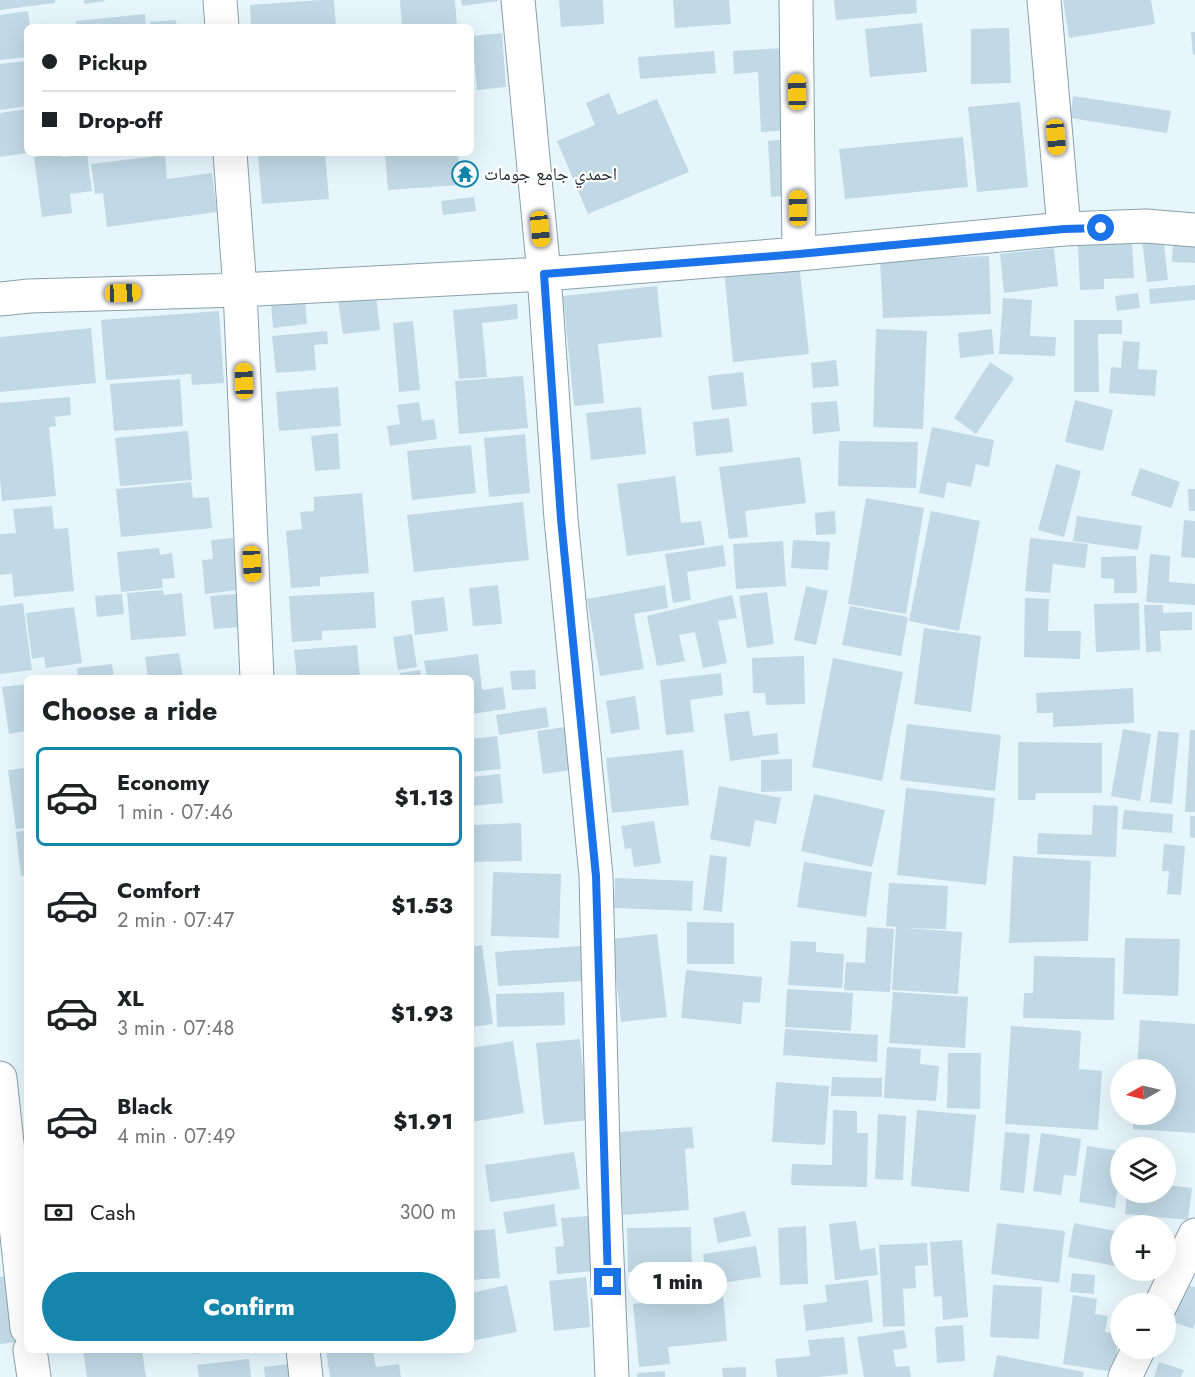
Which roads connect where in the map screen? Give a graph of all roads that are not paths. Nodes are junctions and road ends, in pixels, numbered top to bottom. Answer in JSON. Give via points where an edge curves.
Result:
{"nodes":[{"id":1,"x":220,"y":0,"type":"edge"},
{"id":2,"x":518,"y":0,"type":"edge"},
{"id":3,"x":796,"y":0,"type":"edge"},
{"id":4,"x":1044,"y":0,"type":"edge"},
{"id":5,"x":222,"y":24,"type":"edge"},
{"id":6,"x":230,"y":156,"type":"edge"},
{"id":7,"x":1064,"y":229,"type":"junction"},
{"id":8,"x":1195,"y":230,"type":"edge"},
{"id":9,"x":799,"y":254,"type":"junction"},
{"id":10,"x":544,"y":274,"type":"junction"},
{"id":11,"x":240,"y":290,"type":"junction"},
{"id":12,"x":0,"y":299,"type":"edge"},
{"id":13,"x":257,"y":675,"type":"edge"},
{"id":14,"x":0,"y":1078,"type":"edge"},
{"id":15,"x":1195,"y":1236,"type":"edge"},
{"id":16,"x":1166,"y":1293,"type":"edge"},
{"id":17,"x":24,"y":1300,"type":"edge"},
{"id":18,"x":30,"y":1353,"type":"edge"},
{"id":19,"x":303,"y":1353,"type":"edge"},
{"id":20,"x":1134,"y":1359,"type":"edge"},
{"id":21,"x":34,"y":1377,"type":"edge"},
{"id":22,"x":306,"y":1377,"type":"edge"},
{"id":23,"x":612,"y":1377,"type":"edge"},
{"id":24,"x":1125,"y":1377,"type":"edge"}],
"edges":[{"from":1,"to":5,"type":"street"},
{"from":2,"to":10,"type":"street"},
{"from":3,"to":9,"type":"street"},
{"from":4,"to":7,"type":"street"},
{"from":6,"to":11,"type":"street"},
{"from":7,"to":8,"type":"street","via":[[1146,226]]},
{"from":7,"to":9,"type":"street"},
{"from":9,"to":10,"type":"street"},
{"from":10,"to":11,"type":"street"},
{"from":10,"to":23,"type":"street","via":[[561,519],[596,876]]},
{"from":11,"to":12,"type":"street"},
{"from":11,"to":13,"type":"street"},
{"from":14,"to":17,"type":"street"},
{"from":15,"to":16,"type":"street"},
{"from":18,"to":21,"type":"street"},
{"from":19,"to":22,"type":"street"},
{"from":20,"to":24,"type":"street"}]}
